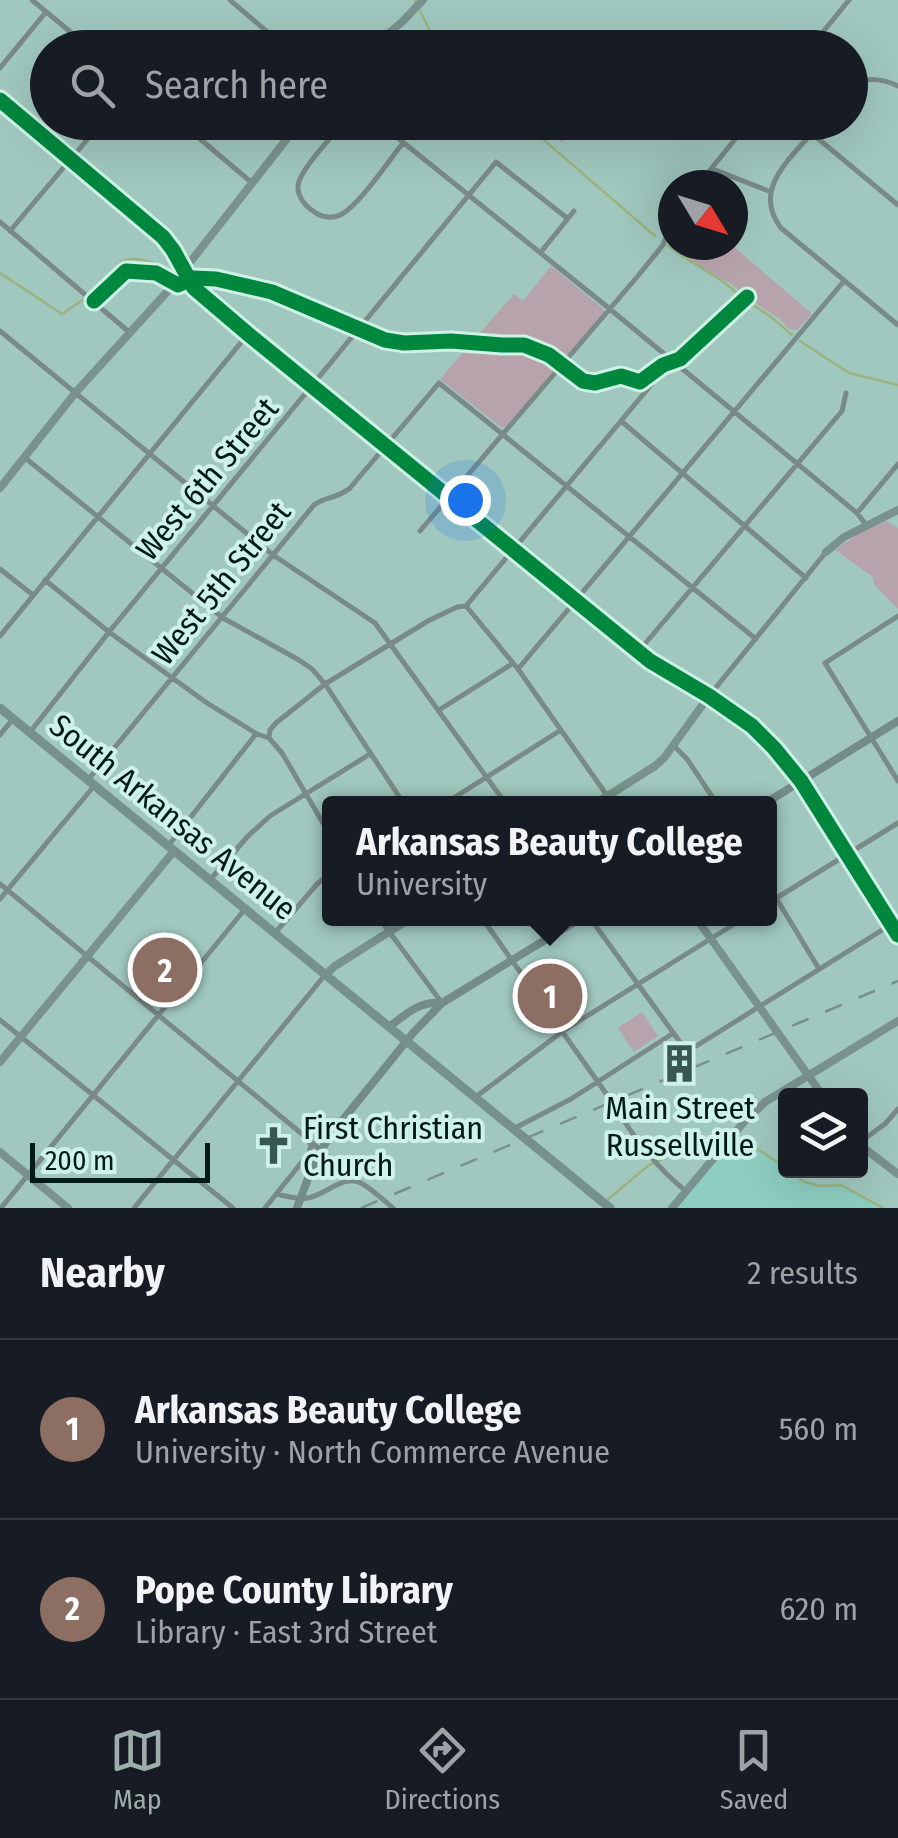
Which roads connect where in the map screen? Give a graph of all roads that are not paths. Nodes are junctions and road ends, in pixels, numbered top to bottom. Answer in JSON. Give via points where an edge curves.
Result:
{"nodes":[{"id":1,"x":32,"y":0,"type":"edge"},
{"id":2,"x":230,"y":0,"type":"edge"},
{"id":3,"x":423,"y":0,"type":"edge"},
{"id":4,"x":849,"y":0,"type":"edge"},
{"id":5,"x":46,"y":12,"type":"junction"},
{"id":6,"x":31,"y":30,"type":"edge"},
{"id":7,"x":68,"y":30,"type":"edge"},
{"id":8,"x":265,"y":30,"type":"edge"},
{"id":9,"x":391,"y":30,"type":"edge"},
{"id":10,"x":825,"y":30,"type":"edge"},
{"id":11,"x":30,"y":31,"type":"edge"},
{"id":12,"x":0,"y":68,"type":"edge"},
{"id":13,"x":868,"y":80,"type":"edge"},
{"id":14,"x":898,"y":86,"type":"edge"},
{"id":15,"x":0,"y":100,"type":"edge"},
{"id":16,"x":30,"y":126,"type":"edge"},
{"id":17,"x":47,"y":140,"type":"edge"},
{"id":18,"x":87,"y":140,"type":"edge"},
{"id":19,"x":201,"y":140,"type":"edge"},
{"id":20,"x":285,"y":140,"type":"edge"},
{"id":21,"x":329,"y":140,"type":"edge"},
{"id":22,"x":399,"y":140,"type":"edge"},
{"id":23,"x":735,"y":140,"type":"edge"},
{"id":24,"x":807,"y":140,"type":"edge"},
{"id":25,"x":819,"y":140,"type":"edge"},
{"id":26,"x":403,"y":143,"type":"junction"},
{"id":27,"x":70,"y":160,"type":"junction"},
{"id":28,"x":712,"y":168,"type":"joint"},
{"id":29,"x":251,"y":182,"type":"junction"},
{"id":30,"x":770,"y":192,"type":"junction"},
{"id":31,"x":469,"y":196,"type":"junction"},
{"id":32,"x":898,"y":205,"type":"edge"},
{"id":33,"x":574,"y":211,"type":"dead end"},
{"id":34,"x":567,"y":218,"type":"junction"},
{"id":35,"x":0,"y":222,"type":"edge"},
{"id":36,"x":10,"y":230,"type":"junction"},
{"id":37,"x":658,"y":251,"type":"edge"},
{"id":38,"x":540,"y":252,"type":"junction"},
{"id":39,"x":183,"y":269,"type":"junction"},
{"id":40,"x":844,"y":281,"type":"junction"},
{"id":41,"x":610,"y":309,"type":"junction"},
{"id":42,"x":898,"y":325,"type":"edge"},
{"id":43,"x":0,"y":331,"type":"edge"},
{"id":44,"x":129,"y":332,"type":"junction"},
{"id":45,"x":248,"y":334,"type":"junction"},
{"id":46,"x":672,"y":360,"type":"junction"},
{"id":47,"x":312,"y":386,"type":"junction"},
{"id":48,"x":76,"y":392,"type":"junction"},
{"id":49,"x":846,"y":394,"type":"dead end"},
{"id":50,"x":734,"y":412,"type":"junction"},
{"id":51,"x":621,"y":421,"type":"junction"},
{"id":52,"x":503,"y":435,"type":"junction"},
{"id":53,"x":386,"y":446,"type":"junction"},
{"id":54,"x":150,"y":452,"type":"junction"},
{"id":55,"x":24,"y":457,"type":"junction"},
{"id":56,"x":797,"y":464,"type":"junction"},
{"id":57,"x":898,"y":464,"type":"edge"},
{"id":58,"x":682,"y":474,"type":"junction"},
{"id":59,"x":566,"y":487,"type":"junction"},
{"id":60,"x":0,"y":488,"type":"edge"},
{"id":61,"x":450,"y":496,"type":"junction"},
{"id":62,"x":212,"y":506,"type":"junction"},
{"id":63,"x":857,"y":513,"type":"junction"},
{"id":64,"x":896,"y":515,"type":"edge"},
{"id":65,"x":96,"y":516,"type":"junction"},
{"id":66,"x":744,"y":526,"type":"junction"},
{"id":67,"x":867,"y":526,"type":"junction"},
{"id":68,"x":420,"y":530,"type":"dead end"},
{"id":69,"x":628,"y":537,"type":"junction"},
{"id":70,"x":513,"y":550,"type":"junction"},
{"id":71,"x":826,"y":552,"type":"joint"},
{"id":72,"x":274,"y":555,"type":"junction"},
{"id":73,"x":0,"y":569,"type":"edge"},
{"id":74,"x":161,"y":570,"type":"junction"},
{"id":75,"x":806,"y":578,"type":"junction"},
{"id":76,"x":45,"y":580,"type":"junction"},
{"id":77,"x":692,"y":588,"type":"junction"},
{"id":78,"x":33,"y":595,"type":"junction"},
{"id":79,"x":574,"y":600,"type":"junction"},
{"id":80,"x":466,"y":606,"type":"junction"},
{"id":81,"x":223,"y":618,"type":"junction"},
{"id":82,"x":896,"y":618,"type":"edge"},
{"id":83,"x":898,"y":626,"type":"edge"},
{"id":84,"x":108,"y":632,"type":"junction"},
{"id":85,"x":0,"y":636,"type":"edge"},
{"id":86,"x":756,"y":639,"type":"junction"},
{"id":87,"x":391,"y":644,"type":"junction"},
{"id":88,"x":638,"y":652,"type":"junction"},
{"id":89,"x":515,"y":666,"type":"junction"},
{"id":90,"x":173,"y":678,"type":"junction"},
{"id":91,"x":325,"y":684,"type":"junction"},
{"id":92,"x":709,"y":696,"type":"junction"},
{"id":93,"x":0,"y":708,"type":"edge"},
{"id":94,"x":438,"y":710,"type":"junction"},
{"id":95,"x":14,"y":719,"type":"junction"},
{"id":96,"x":898,"y":721,"type":"edge"},
{"id":97,"x":561,"y":730,"type":"junction"},
{"id":98,"x":30,"y":732,"type":"junction"},
{"id":99,"x":256,"y":734,"type":"junction"},
{"id":100,"x":0,"y":735,"type":"edge"},
{"id":101,"x":269,"y":738,"type":"junction"},
{"id":102,"x":870,"y":738,"type":"junction"},
{"id":103,"x":673,"y":745,"type":"junction"},
{"id":104,"x":370,"y":754,"type":"junction"},
{"id":105,"x":487,"y":777,"type":"junction"},
{"id":106,"x":800,"y":781,"type":"junction"},
{"id":107,"x":898,"y":782,"type":"edge"},
{"id":108,"x":91,"y":783,"type":"junction"},
{"id":109,"x":305,"y":793,"type":"junction"},
{"id":110,"x":399,"y":796,"type":"edge"},
{"id":111,"x":457,"y":796,"type":"edge"},
{"id":112,"x":500,"y":796,"type":"edge"},
{"id":113,"x":607,"y":796,"type":"edge"},
{"id":114,"x":615,"y":796,"type":"edge"},
{"id":115,"x":712,"y":796,"type":"edge"},
{"id":116,"x":777,"y":796,"type":"edge"},
{"id":117,"x":322,"y":822,"type":"edge"},
{"id":118,"x":898,"y":823,"type":"edge"},
{"id":119,"x":171,"y":848,"type":"junction"},
{"id":120,"x":847,"y":854,"type":"junction"},
{"id":121,"x":210,"y":880,"type":"junction"},
{"id":122,"x":322,"y":880,"type":"edge"},
{"id":123,"x":0,"y":884,"type":"edge"},
{"id":124,"x":7,"y":890,"type":"junction"},
{"id":125,"x":0,"y":898,"type":"edge"},
{"id":126,"x":777,"y":898,"type":"edge"},
{"id":127,"x":777,"y":906,"type":"edge"},
{"id":128,"x":245,"y":909,"type":"junction"},
{"id":129,"x":895,"y":923,"type":"edge"},
{"id":130,"x":384,"y":926,"type":"edge"},
{"id":131,"x":399,"y":926,"type":"edge"},
{"id":132,"x":488,"y":926,"type":"edge"},
{"id":133,"x":568,"y":926,"type":"edge"},
{"id":134,"x":596,"y":926,"type":"edge"},
{"id":135,"x":702,"y":926,"type":"edge"},
{"id":136,"x":731,"y":926,"type":"edge"},
{"id":137,"x":388,"y":933,"type":"junction"},
{"id":138,"x":275,"y":934,"type":"junction"},
{"id":139,"x":898,"y":935,"type":"edge"},
{"id":140,"x":711,"y":939,"type":"junction"},
{"id":141,"x":87,"y":956,"type":"junction"},
{"id":142,"x":512,"y":960,"type":"junction"},
{"id":143,"x":819,"y":969,"type":"junction"},
{"id":144,"x":325,"y":974,"type":"junction"},
{"id":145,"x":636,"y":984,"type":"junction"},
{"id":146,"x":442,"y":1002,"type":"junction"},
{"id":147,"x":759,"y":1006,"type":"junction"},
{"id":148,"x":160,"y":1015,"type":"junction"},
{"id":149,"x":0,"y":1020,"type":"edge"},
{"id":150,"x":898,"y":1021,"type":"edge"},
{"id":151,"x":388,"y":1027,"type":"junction"},
{"id":152,"x":562,"y":1032,"type":"junction"},
{"id":153,"x":672,"y":1034,"type":"junction"},
{"id":154,"x":20,"y":1037,"type":"junction"},
{"id":155,"x":406,"y":1042,"type":"junction"},
{"id":156,"x":0,"y":1062,"type":"edge"},
{"id":157,"x":809,"y":1076,"type":"junction"},
{"id":158,"x":238,"y":1080,"type":"junction"},
{"id":159,"x":597,"y":1082,"type":"junction"},
{"id":160,"x":817,"y":1088,"type":"edge"},
{"id":161,"x":93,"y":1096,"type":"junction"},
{"id":162,"x":474,"y":1098,"type":"junction"},
{"id":163,"x":898,"y":1109,"type":"edge"},
{"id":164,"x":514,"y":1129,"type":"junction"},
{"id":165,"x":868,"y":1138,"type":"edge"},
{"id":166,"x":309,"y":1142,"type":"junction"},
{"id":167,"x":0,"y":1152,"type":"edge"},
{"id":168,"x":868,"y":1152,"type":"edge"},
{"id":169,"x":174,"y":1160,"type":"junction"},
{"id":170,"x":898,"y":1174,"type":"edge"},
{"id":171,"x":28,"y":1175,"type":"junction"},
{"id":172,"x":356,"y":1182,"type":"junction"},
{"id":173,"x":686,"y":1191,"type":"junction"},
{"id":174,"x":276,"y":1194,"type":"junction"},
{"id":175,"x":1,"y":1208,"type":"edge"},
{"id":176,"x":68,"y":1208,"type":"edge"},
{"id":177,"x":134,"y":1208,"type":"edge"},
{"id":178,"x":233,"y":1208,"type":"edge"},
{"id":179,"x":265,"y":1208,"type":"edge"},
{"id":180,"x":297,"y":1208,"type":"edge"},
{"id":181,"x":393,"y":1208,"type":"edge"},
{"id":182,"x":610,"y":1208,"type":"edge"},
{"id":183,"x":672,"y":1208,"type":"edge"}],
"edges":[{"from":1,"to":5,"type":"street"},
{"from":2,"to":8,"type":"street"},
{"from":3,"to":9,"type":"street"},
{"from":4,"to":10,"type":"street"},
{"from":5,"to":6,"type":"street"},
{"from":5,"to":7,"type":"street"},
{"from":11,"to":12,"type":"street"},
{"from":13,"to":14,"type":"street"},
{"from":15,"to":16,"type":"street"},
{"from":17,"to":27,"type":"street"},
{"from":18,"to":27,"type":"street"},
{"from":19,"to":29,"type":"street"},
{"from":20,"to":29,"type":"street"},
{"from":21,"to":26,"type":"street","via":[[298,185],[305,204],[330,218],[345,213]]},
{"from":22,"to":26,"type":"street"},
{"from":23,"to":28,"type":"street"},
{"from":24,"to":30,"type":"street"},
{"from":25,"to":32,"type":"street"},
{"from":26,"to":31,"type":"street"},
{"from":27,"to":36,"type":"street"},
{"from":27,"to":39,"type":"street","via":[[163,237]]},
{"from":28,"to":30,"type":"street"},
{"from":29,"to":39,"type":"street"},
{"from":30,"to":40,"type":"street","via":[[770,210],[781,228]]},
{"from":31,"to":34,"type":"street","name":"West 6th Street","via":[[496,162]]},
{"from":31,"to":38,"type":"street"},
{"from":31,"to":47,"type":"street","name":"West 6th Street"},
{"from":33,"to":34,"type":"street"},
{"from":34,"to":38,"type":"street"},
{"from":35,"to":36,"type":"street"},
{"from":36,"to":44,"type":"street"},
{"from":37,"to":41,"type":"street"},
{"from":38,"to":41,"type":"street"},
{"from":39,"to":44,"type":"street"},
{"from":39,"to":45,"type":"street","via":[[194,288]]},
{"from":40,"to":42,"type":"street"},
{"from":40,"to":50,"type":"street"},
{"from":41,"to":46,"type":"street"},
{"from":41,"to":52,"type":"street"},
{"from":43,"to":48,"type":"street"},
{"from":44,"to":48,"type":"street"},
{"from":45,"to":47,"type":"street"},
{"from":45,"to":54,"type":"street"},
{"from":46,"to":50,"type":"street"},
{"from":46,"to":51,"type":"street"},
{"from":47,"to":53,"type":"street"},
{"from":47,"to":62,"type":"street","name":"West 6th Street"},
{"from":48,"to":54,"type":"street"},
{"from":48,"to":55,"type":"street"},
{"from":49,"to":56,"type":"street","via":[[842,411]]},
{"from":50,"to":56,"type":"street"},
{"from":50,"to":58,"type":"street"},
{"from":51,"to":58,"type":"street"},
{"from":51,"to":59,"type":"street"},
{"from":52,"to":53,"type":"street","name":"West 5th Street","via":[[439,383]]},
{"from":52,"to":59,"type":"street"},
{"from":52,"to":61,"type":"street"},
{"from":53,"to":61,"type":"street"},
{"from":53,"to":72,"type":"street","name":"West 5th Street","via":[[340,496],[314,505]]},
{"from":54,"to":62,"type":"street"},
{"from":54,"to":65,"type":"street"},
{"from":55,"to":60,"type":"street"},
{"from":55,"to":65,"type":"street"},
{"from":56,"to":63,"type":"street"},
{"from":56,"to":66,"type":"street"},
{"from":57,"to":63,"type":"street"},
{"from":58,"to":66,"type":"street"},
{"from":58,"to":69,"type":"street"},
{"from":59,"to":69,"type":"street"},
{"from":59,"to":70,"type":"street"},
{"from":61,"to":68,"type":"street"},
{"from":61,"to":70,"type":"street"},
{"from":62,"to":72,"type":"street"},
{"from":62,"to":74,"type":"street","name":"West 6th Street"},
{"from":63,"to":67,"type":"street"},
{"from":64,"to":67,"type":"street"},
{"from":65,"to":74,"type":"street"},
{"from":65,"to":76,"type":"street"},
{"from":66,"to":75,"type":"street"},
{"from":66,"to":77,"type":"street"},
{"from":67,"to":71,"type":"street"},
{"from":69,"to":77,"type":"street"},
{"from":69,"to":79,"type":"street"},
{"from":70,"to":79,"type":"street"},
{"from":70,"to":80,"type":"street"},
{"from":71,"to":75,"type":"street"},
{"from":72,"to":81,"type":"street","name":"West 5th Street"},
{"from":72,"to":87,"type":"street","via":[[366,615]]},
{"from":73,"to":78,"type":"street"},
{"from":74,"to":81,"type":"street"},
{"from":74,"to":84,"type":"street","name":"West 6th Street"},
{"from":75,"to":86,"type":"street"},
{"from":76,"to":78,"type":"street"},
{"from":76,"to":84,"type":"street"},
{"from":77,"to":86,"type":"street"},
{"from":77,"to":88,"type":"street"},
{"from":78,"to":85,"type":"street"},
{"from":79,"to":88,"type":"street"},
{"from":79,"to":89,"type":"street"},
{"from":80,"to":87,"type":"street"},
{"from":80,"to":89,"type":"street"},
{"from":81,"to":90,"type":"street","name":"West 5th Street"},
{"from":81,"to":91,"type":"street","via":[[312,669]]},
{"from":82,"to":83,"type":"street"},
{"from":82,"to":102,"type":"street","via":[[825,663]]},
{"from":84,"to":90,"type":"street"},
{"from":84,"to":98,"type":"street","name":"West 6th Street"},
{"from":86,"to":92,"type":"street"},
{"from":87,"to":91,"type":"street"},
{"from":87,"to":94,"type":"street"},
{"from":88,"to":92,"type":"street"},
{"from":89,"to":94,"type":"street"},
{"from":89,"to":97,"type":"street"},
{"from":90,"to":99,"type":"street"},
{"from":90,"to":108,"type":"street","name":"West 5th Street"},
{"from":91,"to":101,"type":"street","via":[[276,723]]},
{"from":91,"to":104,"type":"street"},
{"from":92,"to":103,"type":"street"},
{"from":92,"to":106,"type":"street","via":[[752,726]]},
{"from":93,"to":95,"type":"highway","name":"South Arkansas Avenue"},
{"from":94,"to":105,"type":"street"},
{"from":95,"to":98,"type":"highway","name":"South Arkansas Avenue"},
{"from":95,"to":100,"type":"street"},
{"from":96,"to":102,"type":"main road"},
{"from":97,"to":105,"type":"street"},
{"from":97,"to":113,"type":"street"},
{"from":98,"to":108,"type":"highway","name":"South Arkansas Avenue"},
{"from":99,"to":101,"type":"street"},
{"from":99,"to":119,"type":"street"},
{"from":101,"to":109,"type":"street"},
{"from":102,"to":106,"type":"main road"},
{"from":102,"to":107,"type":"street"},
{"from":103,"to":114,"type":"street"},
{"from":103,"to":115,"type":"street"},
{"from":104,"to":109,"type":"street"},
{"from":104,"to":110,"type":"street"},
{"from":105,"to":111,"type":"street"},
{"from":105,"to":112,"type":"street"},
{"from":106,"to":116,"type":"main road"},
{"from":106,"to":120,"type":"street"},
{"from":108,"to":119,"type":"highway","name":"South Arkansas Avenue"},
{"from":108,"to":124,"type":"street","name":"West 5th Street"},
{"from":109,"to":117,"type":"street"},
{"from":109,"to":121,"type":"street","via":[[248,836]]},
{"from":118,"to":120,"type":"street"},
{"from":119,"to":121,"type":"highway","name":"South Arkansas Avenue"},
{"from":119,"to":141,"type":"street"},
{"from":120,"to":126,"type":"street"},
{"from":120,"to":129,"type":"street"},
{"from":121,"to":128,"type":"highway","name":"South Arkansas Avenue"},
{"from":122,"to":138,"type":"street"},
{"from":123,"to":124,"type":"street"},
{"from":124,"to":125,"type":"street","name":"West 5th Street"},
{"from":124,"to":141,"type":"street"},
{"from":127,"to":143,"type":"street"},
{"from":128,"to":138,"type":"highway","name":"South Arkansas Avenue"},
{"from":128,"to":148,"type":"street"},
{"from":129,"to":139,"type":"street"},
{"from":129,"to":143,"type":"street"},
{"from":130,"to":137,"type":"street"},
{"from":131,"to":137,"type":"street"},
{"from":132,"to":142,"type":"street"},
{"from":133,"to":142,"type":"main road"},
{"from":134,"to":145,"type":"street"},
{"from":135,"to":140,"type":"street"},
{"from":136,"to":140,"type":"street"},
{"from":137,"to":144,"type":"street"},
{"from":137,"to":146,"type":"street"},
{"from":138,"to":144,"type":"highway","name":"South Arkansas Avenue"},
{"from":140,"to":145,"type":"street"},
{"from":140,"to":147,"type":"street"},
{"from":141,"to":148,"type":"street"},
{"from":141,"to":154,"type":"street"},
{"from":142,"to":146,"type":"main road"},
{"from":142,"to":152,"type":"street"},
{"from":143,"to":147,"type":"street"},
{"from":144,"to":151,"type":"highway","name":"South Arkansas Avenue"},
{"from":144,"to":158,"type":"street"},
{"from":145,"to":152,"type":"street"},
{"from":145,"to":153,"type":"street"},
{"from":146,"to":151,"type":"main road","via":[[420,1004]]},
{"from":146,"to":155,"type":"main road"},
{"from":147,"to":153,"type":"street","via":[[693,1048],[685,1049]]},
{"from":147,"to":157,"type":"street"},
{"from":148,"to":158,"type":"street"},
{"from":148,"to":161,"type":"street"},
{"from":149,"to":154,"type":"street"},
{"from":150,"to":157,"type":"street"},
{"from":151,"to":155,"type":"highway","name":"South Arkansas Avenue"},
{"from":152,"to":159,"type":"street"},
{"from":152,"to":162,"type":"street"},
{"from":153,"to":159,"type":"street"},
{"from":154,"to":156,"type":"street"},
{"from":154,"to":161,"type":"street"},
{"from":155,"to":162,"type":"highway","name":"South Arkansas Avenue"},
{"from":155,"to":180,"type":"main road","bridge":true,"via":[[328,1137]]},
{"from":157,"to":160,"type":"street"},
{"from":157,"to":173,"type":"street","via":[[766,1102]]},
{"from":158,"to":166,"type":"street"},
{"from":158,"to":169,"type":"street"},
{"from":159,"to":164,"type":"street"},
{"from":159,"to":173,"type":"street","via":[[630,1132]]},
{"from":161,"to":169,"type":"street"},
{"from":161,"to":171,"type":"street"},
{"from":162,"to":164,"type":"highway","name":"South Arkansas Avenue"},
{"from":163,"to":165,"type":"street"},
{"from":164,"to":182,"type":"highway","name":"South Arkansas Avenue"},
{"from":166,"to":172,"type":"street"},
{"from":166,"to":174,"type":"street","via":[[309,1153]]},
{"from":167,"to":171,"type":"street"},
{"from":168,"to":170,"type":"street"},
{"from":169,"to":177,"type":"street"},
{"from":169,"to":178,"type":"street"},
{"from":171,"to":175,"type":"street"},
{"from":171,"to":176,"type":"street"},
{"from":172,"to":174,"type":"street","via":[[311,1198]]},
{"from":172,"to":181,"type":"street"},
{"from":173,"to":183,"type":"street"},
{"from":174,"to":179,"type":"street"}]}
